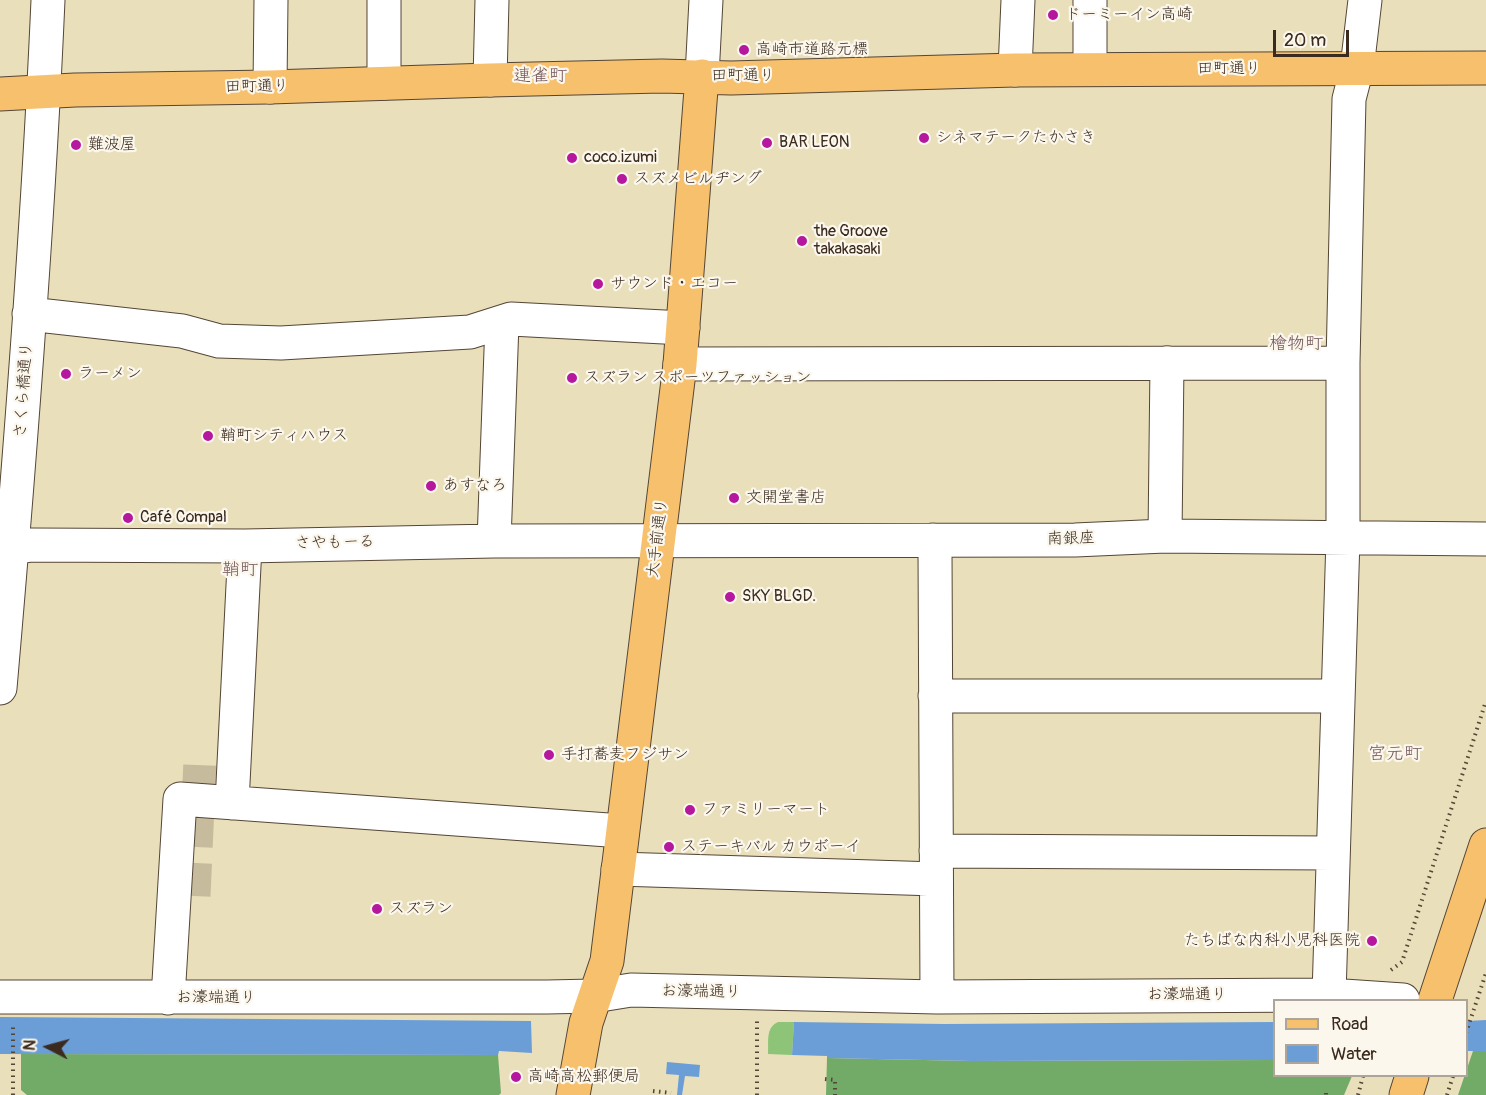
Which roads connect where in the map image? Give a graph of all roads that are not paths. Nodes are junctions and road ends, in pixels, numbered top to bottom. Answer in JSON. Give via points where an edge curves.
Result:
{"nodes":[{"id":1,"x":48,"y":0,"type":"edge"},
{"id":2,"x":271,"y":0,"type":"edge"},
{"id":3,"x":384,"y":0,"type":"edge"},
{"id":4,"x":492,"y":0,"type":"edge"},
{"id":5,"x":706,"y":0,"type":"edge"},
{"id":6,"x":1018,"y":0,"type":"edge"},
{"id":7,"x":1090,"y":0,"type":"edge"},
{"id":8,"x":1365,"y":0,"type":"edge"},
{"id":9,"x":1357,"y":68,"type":"junction"},
{"id":10,"x":1486,"y":68,"type":"edge"},
{"id":11,"x":1090,"y":69,"type":"junction"},
{"id":12,"x":1015,"y":70,"type":"junction"},
{"id":13,"x":702,"y":76,"type":"junction"},
{"id":14,"x":490,"y":80,"type":"junction"},
{"id":15,"x":384,"y":83,"type":"junction"},
{"id":16,"x":270,"y":87,"type":"junction"},
{"id":17,"x":44,"y":92,"type":"junction"},
{"id":18,"x":0,"y":94,"type":"edge"},
{"id":19,"x":29,"y":314,"type":"junction"},
{"id":20,"x":502,"y":323,"type":"junction"},
{"id":21,"x":683,"y":328,"type":"junction"},
{"id":22,"x":1167,"y":363,"type":"junction"},
{"id":23,"x":1343,"y":363,"type":"junction"},
{"id":24,"x":680,"y":364,"type":"junction"},
{"id":25,"x":1165,"y":536,"type":"junction"},
{"id":26,"x":1343,"y":538,"type":"junction"},
{"id":27,"x":1486,"y":539,"type":"edge"},
{"id":28,"x":933,"y":540,"type":"junction"},
{"id":29,"x":494,"y":542,"type":"junction"},
{"id":30,"x":657,"y":542,"type":"junction"},
{"id":31,"x":244,"y":546,"type":"junction"},
{"id":32,"x":13,"y":548,"type":"junction"},
{"id":33,"x":0,"y":688,"type":"edge"},
{"id":34,"x":935,"y":696,"type":"junction"},
{"id":35,"x":1338,"y":696,"type":"junction"},
{"id":36,"x":232,"y":802,"type":"junction"},
{"id":37,"x":622,"y":831,"type":"junction"},
{"id":38,"x":1333,"y":853,"type":"junction"},
{"id":39,"x":1484,"y":860,"type":"edge"},
{"id":40,"x":936,"y":865,"type":"junction"},
{"id":41,"x":618,"y":869,"type":"junction"},
{"id":42,"x":1329,"y":994,"type":"junction"},
{"id":43,"x":594,"y":996,"type":"junction"},
{"id":44,"x":937,"y":997,"type":"junction"},
{"id":45,"x":0,"y":998,"type":"edge"},
{"id":46,"x":168,"y":998,"type":"junction"},
{"id":47,"x":1392,"y":999,"type":"edge"},
{"id":48,"x":1435,"y":999,"type":"edge"},
{"id":49,"x":573,"y":1095,"type":"edge"}],
"edges":[{"from":1,"to":17,"type":"street","name":"さくら橋通り"},
{"from":2,"to":16,"type":"street"},
{"from":3,"to":15,"type":"street"},
{"from":4,"to":14,"type":"street"},
{"from":5,"to":13,"type":"street"},
{"from":6,"to":12,"type":"street"},
{"from":7,"to":11,"type":"street"},
{"from":8,"to":9,"type":"street"},
{"from":9,"to":10,"type":"main road","name":"田町通り"},
{"from":9,"to":11,"type":"main road","name":"田町通り"},
{"from":9,"to":23,"type":"street","via":[[1349,99]]},
{"from":11,"to":12,"type":"main road","name":"田町通り"},
{"from":12,"to":13,"type":"main road","name":"田町通り"},
{"from":13,"to":14,"type":"main road","name":"田町通り"},
{"from":13,"to":21,"type":"main road","name":"大手前通り"},
{"from":14,"to":15,"type":"main road","name":"田町通り"},
{"from":15,"to":16,"type":"main road","name":"田町通り"},
{"from":16,"to":17,"type":"main road","name":"田町通り"},
{"from":17,"to":18,"type":"main road","name":"田町通り"},
{"from":17,"to":19,"type":"street","name":"さくら橋通り"},
{"from":19,"to":20,"type":"street","via":[[182,331],[219,341],[281,343],[470,332]]},
{"from":19,"to":32,"type":"street","name":"さくら橋通り"},
{"from":20,"to":21,"type":"street","via":[[512,319]]},
{"from":20,"to":29,"type":"street"},
{"from":21,"to":24,"type":"main road","name":"大手前通り"},
{"from":22,"to":23,"type":"street"},
{"from":22,"to":24,"type":"street"},
{"from":22,"to":25,"type":"street"},
{"from":23,"to":26,"type":"street"},
{"from":24,"to":30,"type":"main road","name":"大手前通り"},
{"from":25,"to":26,"type":"street","name":"南銀座"},
{"from":25,"to":28,"type":"street","name":"南銀座"},
{"from":26,"to":27,"type":"street","name":"南銀座"},
{"from":26,"to":35,"type":"street"},
{"from":28,"to":30,"type":"street","name":"南銀座"},
{"from":28,"to":34,"type":"street"},
{"from":29,"to":30,"type":"street","name":"さやもーる"},
{"from":29,"to":31,"type":"street","name":"さやもーる"},
{"from":30,"to":37,"type":"main road","name":"大手前通り"},
{"from":31,"to":32,"type":"street","name":"さやもーる"},
{"from":31,"to":36,"type":"street"},
{"from":32,"to":33,"type":"street","name":"さくら橋通り"},
{"from":34,"to":35,"type":"street"},
{"from":34,"to":40,"type":"street"},
{"from":35,"to":38,"type":"street"},
{"from":36,"to":37,"type":"street"},
{"from":36,"to":46,"type":"street","via":[[180,799]]},
{"from":37,"to":41,"type":"main road","name":"大手前通り"},
{"from":38,"to":40,"type":"street"},
{"from":38,"to":42,"type":"street"},
{"from":39,"to":48,"type":"main road"},
{"from":40,"to":41,"type":"street"},
{"from":40,"to":44,"type":"street"},
{"from":41,"to":43,"type":"main road","name":"大手前通り","via":[[607,961]]},
{"from":42,"to":44,"type":"street","name":"お濠端通り"},
{"from":42,"to":47,"type":"street","name":"お濠端通り"},
{"from":43,"to":44,"type":"street","name":"お濠端通り","via":[[631,990]]},
{"from":43,"to":46,"type":"street","name":"お濠端通り"},
{"from":43,"to":49,"type":"main road","name":"大手前通り"},
{"from":45,"to":46,"type":"street","name":"お濠端通り"}]}
